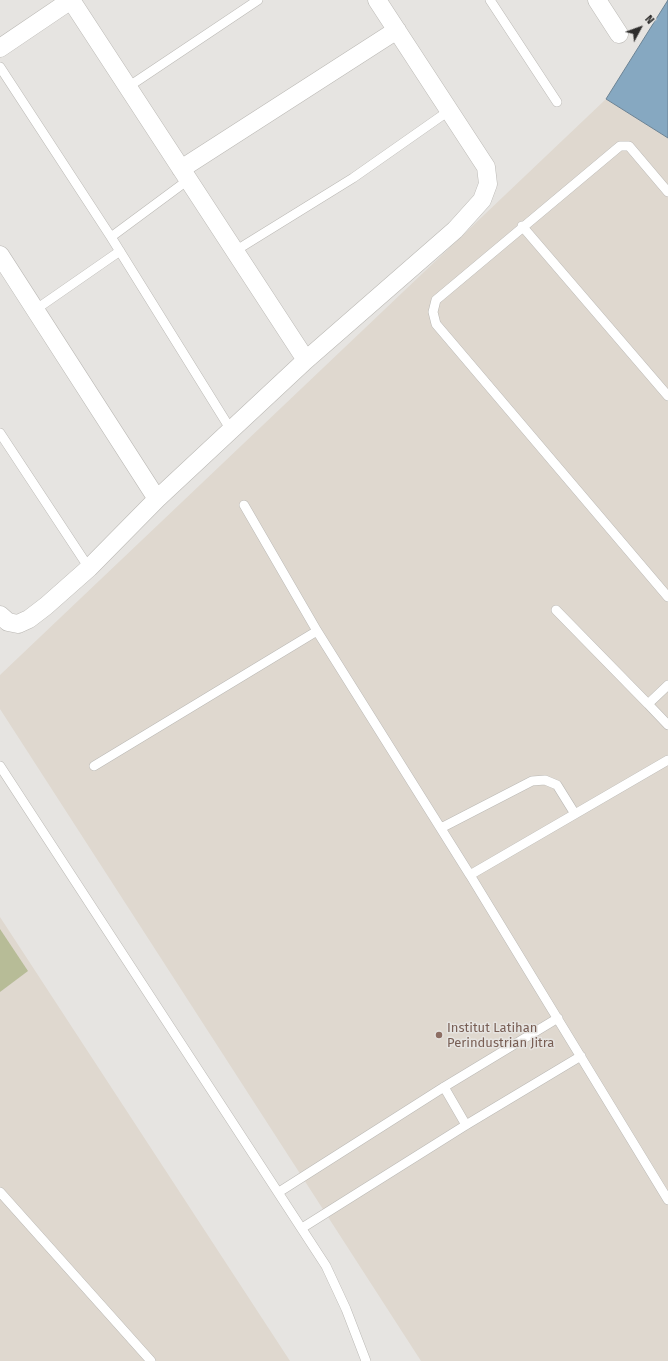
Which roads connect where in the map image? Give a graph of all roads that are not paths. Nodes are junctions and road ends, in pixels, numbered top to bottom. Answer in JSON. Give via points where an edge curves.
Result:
{"nodes":[{"id":1,"x":71,"y":0,"type":"edge"},
{"id":2,"x":258,"y":0,"type":"edge"},
{"id":3,"x":490,"y":0,"type":"edge"},
{"id":4,"x":597,"y":0,"type":"edge"},
{"id":5,"x":385,"y":3,"type":"edge"},
{"id":6,"x":397,"y":30,"type":"junction"},
{"id":7,"x":619,"y":34,"type":"dead end"},
{"id":8,"x":0,"y":48,"type":"edge"},
{"id":9,"x":0,"y":67,"type":"edge"},
{"id":10,"x":128,"y":87,"type":"junction"},
{"id":11,"x":557,"y":102,"type":"dead end"},
{"id":12,"x":450,"y":110,"type":"junction"},
{"id":13,"x":185,"y":175,"type":"junction"},
{"id":14,"x":668,"y":192,"type":"edge"},
{"id":15,"x":522,"y":226,"type":"junction"},
{"id":16,"x":111,"y":237,"type":"junction"},
{"id":17,"x":120,"y":251,"type":"junction"},
{"id":18,"x":235,"y":251,"type":"junction"},
{"id":19,"x":0,"y":254,"type":"edge"},
{"id":20,"x":35,"y":310,"type":"junction"},
{"id":21,"x":306,"y":360,"type":"junction"},
{"id":22,"x":668,"y":396,"type":"edge"},
{"id":23,"x":231,"y":430,"type":"junction"},
{"id":24,"x":0,"y":433,"type":"edge"},
{"id":25,"x":157,"y":500,"type":"junction"},
{"id":26,"x":244,"y":505,"type":"dead end"},
{"id":27,"x":89,"y":568,"type":"junction"},
{"id":28,"x":668,"y":597,"type":"edge"},
{"id":29,"x":556,"y":610,"type":"dead end"},
{"id":30,"x":0,"y":615,"type":"edge"},
{"id":31,"x":316,"y":632,"type":"junction"},
{"id":32,"x":668,"y":685,"type":"edge"},
{"id":33,"x":648,"y":704,"type":"junction"},
{"id":34,"x":668,"y":725,"type":"edge"},
{"id":35,"x":668,"y":760,"type":"edge"},
{"id":36,"x":0,"y":766,"type":"edge"},
{"id":37,"x":94,"y":766,"type":"dead end"},
{"id":38,"x":575,"y":814,"type":"junction"},
{"id":39,"x":441,"y":828,"type":"junction"},
{"id":40,"x":470,"y":875,"type":"junction"},
{"id":41,"x":558,"y":1018,"type":"junction"},
{"id":42,"x":581,"y":1056,"type":"junction"},
{"id":43,"x":444,"y":1087,"type":"junction"},
{"id":44,"x":466,"y":1125,"type":"junction"},
{"id":45,"x":0,"y":1192,"type":"edge"},
{"id":46,"x":279,"y":1192,"type":"junction"},
{"id":47,"x":668,"y":1200,"type":"edge"},
{"id":48,"x":302,"y":1228,"type":"junction"},
{"id":49,"x":151,"y":1361,"type":"edge"},
{"id":50,"x":366,"y":1361,"type":"edge"}],
"edges":[{"from":1,"to":8,"type":"street"},
{"from":1,"to":10,"type":"street"},
{"from":2,"to":10,"type":"lane"},
{"from":3,"to":11,"type":"lane"},
{"from":4,"to":7,"type":"street"},
{"from":5,"to":6,"type":"street"},
{"from":6,"to":12,"type":"street"},
{"from":6,"to":13,"type":"street"},
{"from":9,"to":16,"type":"lane"},
{"from":10,"to":13,"type":"street"},
{"from":12,"to":18,"type":"lane","via":[[353,178]]},
{"from":12,"to":21,"type":"street","via":[[486,167],[488,184],[482,200],[455,230]]},
{"from":13,"to":16,"type":"lane"},
{"from":13,"to":18,"type":"street"},
{"from":14,"to":15,"type":"lane","via":[[629,146],[620,146]]},
{"from":15,"to":22,"type":"lane"},
{"from":15,"to":28,"type":"lane","via":[[436,300],[433,312],[436,324]]},
{"from":16,"to":17,"type":"lane"},
{"from":17,"to":20,"type":"lane"},
{"from":17,"to":23,"type":"lane"},
{"from":18,"to":21,"type":"street"},
{"from":19,"to":20,"type":"street"},
{"from":20,"to":25,"type":"street"},
{"from":21,"to":23,"type":"street"},
{"from":23,"to":25,"type":"street"},
{"from":24,"to":27,"type":"lane"},
{"from":25,"to":27,"type":"street"},
{"from":26,"to":31,"type":"lane"},
{"from":27,"to":30,"type":"street","via":[[29,619],[18,624],[8,622]]},
{"from":29,"to":33,"type":"lane"},
{"from":31,"to":37,"type":"lane"},
{"from":31,"to":39,"type":"lane"},
{"from":32,"to":33,"type":"lane"},
{"from":33,"to":34,"type":"lane"},
{"from":35,"to":38,"type":"lane"},
{"from":36,"to":46,"type":"lane"},
{"from":38,"to":39,"type":"lane","via":[[557,785],[545,780],[532,781]]},
{"from":38,"to":40,"type":"lane"},
{"from":39,"to":40,"type":"lane"},
{"from":40,"to":41,"type":"lane"},
{"from":41,"to":42,"type":"lane"},
{"from":41,"to":43,"type":"lane"},
{"from":42,"to":44,"type":"lane"},
{"from":42,"to":47,"type":"lane"},
{"from":43,"to":44,"type":"lane"},
{"from":43,"to":46,"type":"lane"},
{"from":44,"to":48,"type":"lane"},
{"from":45,"to":49,"type":"lane"},
{"from":46,"to":48,"type":"lane"},
{"from":48,"to":50,"type":"lane","via":[[326,1266]]}]}
